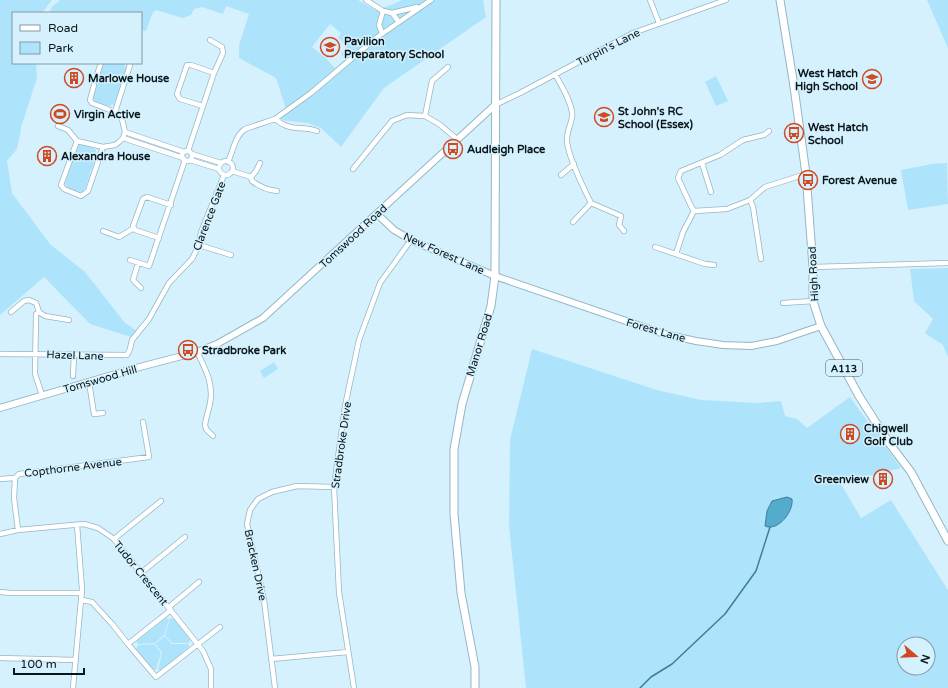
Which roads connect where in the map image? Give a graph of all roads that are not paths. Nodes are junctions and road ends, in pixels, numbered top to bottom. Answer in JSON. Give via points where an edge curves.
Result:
{"nodes":[{"id":1,"x":366,"y":0,"type":"edge"},
{"id":2,"x":431,"y":0,"type":"edge"},
{"id":3,"x":496,"y":0,"type":"edge"},
{"id":4,"x":650,"y":0,"type":"edge"},
{"id":5,"x":726,"y":0,"type":"edge"},
{"id":6,"x":780,"y":0,"type":"edge"},
{"id":7,"x":422,"y":6,"type":"junction"},
{"id":8,"x":383,"y":11,"type":"junction"},
{"id":9,"x":392,"y":13,"type":"junction"},
{"id":10,"x":399,"y":22,"type":"junction"},
{"id":11,"x":659,"y":23,"type":"junction"},
{"id":12,"x":382,"y":33,"type":"junction"},
{"id":13,"x":210,"y":40,"type":"dead end"},
{"id":14,"x":101,"y":64,"type":"edge"},
{"id":15,"x":130,"y":64,"type":"edge"},
{"id":16,"x":448,"y":67,"type":"dead end"},
{"id":17,"x":214,"y":73,"type":"junction"},
{"id":18,"x":556,"y":74,"type":"junction"},
{"id":19,"x":97,"y":75,"type":"dead end"},
{"id":20,"x":94,"y":85,"type":"dead end"},
{"id":21,"x":495,"y":105,"type":"junction"},
{"id":22,"x":203,"y":106,"type":"junction"},
{"id":23,"x":115,"y":112,"type":"junction"},
{"id":24,"x":425,"y":116,"type":"junction"},
{"id":25,"x":275,"y":119,"type":"junction"},
{"id":26,"x":58,"y":126,"type":"dead end"},
{"id":27,"x":317,"y":131,"type":"dead end"},
{"id":28,"x":770,"y":131,"type":"dead end"},
{"id":29,"x":125,"y":132,"type":"junction"},
{"id":30,"x":123,"y":138,"type":"junction"},
{"id":31,"x":457,"y":140,"type":"junction"},
{"id":32,"x":77,"y":141,"type":"junction"},
{"id":33,"x":103,"y":147,"type":"junction"},
{"id":34,"x":188,"y":152,"type":"junction"},
{"id":35,"x":186,"y":159,"type":"junction"},
{"id":36,"x":228,"y":162,"type":"junction"},
{"id":37,"x":221,"y":163,"type":"junction"},
{"id":38,"x":260,"y":163,"type":"dead end"},
{"id":39,"x":702,"y":163,"type":"junction"},
{"id":40,"x":574,"y":164,"type":"junction"},
{"id":41,"x":353,"y":169,"type":"dead end"},
{"id":42,"x":219,"y":170,"type":"junction"},
{"id":43,"x":232,"y":171,"type":"junction"},
{"id":44,"x":806,"y":174,"type":"junction"},
{"id":45,"x":224,"y":175,"type":"junction"},
{"id":46,"x":561,"y":175,"type":"dead end"},
{"id":47,"x":251,"y":177,"type":"junction"},
{"id":48,"x":277,"y":192,"type":"dead end"},
{"id":49,"x":711,"y":192,"type":"dead end"},
{"id":50,"x":750,"y":200,"type":"junction"},
{"id":51,"x":591,"y":203,"type":"junction"},
{"id":52,"x":170,"y":205,"type":"junction"},
{"id":53,"x":694,"y":211,"type":"junction"},
{"id":54,"x":377,"y":214,"type":"junction"},
{"id":55,"x":573,"y":222,"type":"dead end"},
{"id":56,"x":134,"y":228,"type":"junction"},
{"id":57,"x":103,"y":231,"type":"dead end"},
{"id":58,"x":624,"y":231,"type":"dead end"},
{"id":59,"x":159,"y":238,"type":"junction"},
{"id":60,"x":411,"y":240,"type":"junction"},
{"id":61,"x":200,"y":244,"type":"junction"},
{"id":62,"x":655,"y":247,"type":"dead end"},
{"id":63,"x":676,"y":254,"type":"junction"},
{"id":64,"x":231,"y":255,"type":"dead end"},
{"id":65,"x":130,"y":260,"type":"dead end"},
{"id":66,"x":762,"y":260,"type":"dead end"},
{"id":67,"x":138,"y":263,"type":"junction"},
{"id":68,"x":948,"y":263,"type":"edge"},
{"id":69,"x":714,"y":265,"type":"dead end"},
{"id":70,"x":813,"y":267,"type":"junction"},
{"id":71,"x":495,"y":276,"type":"junction"},
{"id":72,"x":141,"y":288,"type":"dead end"},
{"id":73,"x":813,"y":301,"type":"junction"},
{"id":74,"x":783,"y":303,"type":"dead end"},
{"id":75,"x":11,"y":312,"type":"dead end"},
{"id":76,"x":38,"y":313,"type":"junction"},
{"id":77,"x":69,"y":320,"type":"dead end"},
{"id":78,"x":821,"y":326,"type":"junction"},
{"id":79,"x":136,"y":334,"type":"joint"},
{"id":80,"x":198,"y":351,"type":"junction"},
{"id":81,"x":0,"y":354,"type":"edge"},
{"id":82,"x":36,"y":354,"type":"junction"},
{"id":83,"x":74,"y":354,"type":"junction"},
{"id":84,"x":73,"y":376,"type":"dead end"},
{"id":85,"x":89,"y":382,"type":"junction"},
{"id":86,"x":42,"y":395,"type":"junction"},
{"id":87,"x":0,"y":408,"type":"edge"},
{"id":88,"x":103,"y":413,"type":"dead end"},
{"id":89,"x":143,"y":422,"type":"dead end"},
{"id":90,"x":212,"y":436,"type":"dead end"},
{"id":91,"x":0,"y":478,"type":"edge"},
{"id":92,"x":15,"y":478,"type":"junction"},
{"id":93,"x":334,"y":487,"type":"junction"},
{"id":94,"x":161,"y":501,"type":"dead end"},
{"id":95,"x":77,"y":526,"type":"junction"},
{"id":96,"x":18,"y":530,"type":"junction"},
{"id":97,"x":0,"y":534,"type":"edge"},
{"id":98,"x":186,"y":537,"type":"dead end"},
{"id":99,"x":114,"y":539,"type":"junction"},
{"id":100,"x":948,"y":540,"type":"edge"},
{"id":101,"x":142,"y":573,"type":"junction"},
{"id":102,"x":199,"y":582,"type":"dead end"},
{"id":103,"x":0,"y":592,"type":"edge"},
{"id":104,"x":82,"y":593,"type":"junction"},
{"id":105,"x":82,"y":600,"type":"junction"},
{"id":106,"x":170,"y":608,"type":"junction"},
{"id":107,"x":220,"y":627,"type":"dead end"},
{"id":108,"x":128,"y":644,"type":"junction"},
{"id":109,"x":198,"y":644,"type":"junction"},
{"id":110,"x":348,"y":652,"type":"junction"},
{"id":111,"x":0,"y":658,"type":"edge"},
{"id":112,"x":76,"y":660,"type":"junction"},
{"id":113,"x":272,"y":660,"type":"junction"},
{"id":114,"x":73,"y":688,"type":"edge"},
{"id":115,"x":211,"y":688,"type":"edge"},
{"id":116,"x":275,"y":688,"type":"edge"},
{"id":117,"x":354,"y":688,"type":"edge"},
{"id":118,"x":475,"y":688,"type":"edge"}],
"edges":[{"from":1,"to":8,"type":"street"},
{"from":2,"to":7,"type":"street"},
{"from":3,"to":21,"type":"main road","name":"Manor Road"},
{"from":4,"to":11,"type":"street"},
{"from":5,"to":11,"type":"street","name":"Turpin's Lane"},
{"from":6,"to":44,"type":"main road","name":"High Road","number":"A113"},
{"from":7,"to":9,"type":"street"},
{"from":7,"to":10,"type":"street"},
{"from":8,"to":9,"type":"street"},
{"from":8,"to":12,"type":"street","via":[[379,25]]},
{"from":9,"to":10,"type":"street"},
{"from":10,"to":12,"type":"street"},
{"from":11,"to":18,"type":"street","name":"Turpin's Lane","via":[[633,33]]},
{"from":12,"to":25,"type":"street","via":[[311,93]]},
{"from":13,"to":17,"type":"street","via":[[223,50]]},
{"from":14,"to":19,"type":"street"},
{"from":15,"to":23,"type":"street"},
{"from":16,"to":24,"type":"street","via":[[432,81]]},
{"from":17,"to":22,"type":"street"},
{"from":17,"to":22,"type":"street","via":[[187,65],[177,94],[180,98]]},
{"from":18,"to":21,"type":"street","name":"Turpin's Lane"},
{"from":18,"to":40,"type":"street","via":[[572,108],[573,117],[567,141]]},
{"from":20,"to":23,"type":"street","via":[[90,100],[92,103]]},
{"from":21,"to":31,"type":"street","name":"Tomswood Road"},
{"from":21,"to":71,"type":"main road","name":"Manor Road"},
{"from":22,"to":34,"type":"street"},
{"from":23,"to":29,"type":"street","via":[[122,119]]},
{"from":24,"to":31,"type":"street"},
{"from":24,"to":41,"type":"street","via":[[407,115],[392,121]]},
{"from":25,"to":27,"type":"street","via":[[289,127]]},
{"from":25,"to":36,"type":"street","via":[[242,131]]},
{"from":26,"to":32,"type":"street","via":[[68,130]]},
{"from":28,"to":39,"type":"street","via":[[743,140]]},
{"from":29,"to":30,"type":"street"},
{"from":29,"to":34,"type":"street"},
{"from":30,"to":33,"type":"street","via":[[115,145]]},
{"from":30,"to":35,"type":"street"},
{"from":31,"to":54,"type":"street","name":"Tomswood Road"},
{"from":32,"to":33,"type":"street"},
{"from":32,"to":33,"type":"street","via":[[61,185],[64,189],[81,196],[88,191]]},
{"from":34,"to":35,"type":"street","via":[[192,157]]},
{"from":34,"to":35,"type":"street","via":[[182,154]]},
{"from":34,"to":37,"type":"street"},
{"from":35,"to":42,"type":"street"},
{"from":35,"to":52,"type":"street"},
{"from":36,"to":37,"type":"street"},
{"from":36,"to":43,"type":"street","via":[[232,166]]},
{"from":37,"to":42,"type":"street"},
{"from":38,"to":47,"type":"street"},
{"from":39,"to":49,"type":"street"},
{"from":39,"to":53,"type":"street","via":[[681,171],[678,178]]},
{"from":40,"to":46,"type":"street"},
{"from":40,"to":51,"type":"street"},
{"from":42,"to":45,"type":"street"},
{"from":43,"to":45,"type":"street"},
{"from":43,"to":47,"type":"street","name":"Clarence Gate"},
{"from":44,"to":50,"type":"street","via":[[765,187]]},
{"from":44,"to":70,"type":"main road","name":"High Road","number":"A113"},
{"from":45,"to":61,"type":"street","name":"Clarence Gate","via":[[201,232]]},
{"from":47,"to":48,"type":"street","name":"Clarence Gate","via":[[257,185]]},
{"from":50,"to":53,"type":"street","via":[[727,208]]},
{"from":50,"to":66,"type":"street"},
{"from":51,"to":55,"type":"street"},
{"from":51,"to":58,"type":"street","via":[[621,216],[619,225]]},
{"from":52,"to":56,"type":"street","via":[[147,197],[143,199]]},
{"from":52,"to":59,"type":"street"},
{"from":53,"to":63,"type":"street","via":[[683,232]]},
{"from":54,"to":60,"type":"street","name":"New Forest Lane","via":[[394,230]]},
{"from":54,"to":80,"type":"street","name":"Tomswood Road","via":[[263,318],[217,344]]},
{"from":56,"to":57,"type":"street","via":[[119,237]]},
{"from":56,"to":59,"type":"street"},
{"from":59,"to":67,"type":"street","via":[[149,266]]},
{"from":60,"to":71,"type":"street","name":"New Forest Lane"},
{"from":60,"to":93,"type":"street","name":"Stradbroke Drive","via":[[380,283],[359,340],[345,406]]},
{"from":61,"to":64,"type":"street"},
{"from":61,"to":79,"type":"street","name":"Clarence Gate","via":[[192,259],[170,283],[150,319]]},
{"from":62,"to":63,"type":"street"},
{"from":63,"to":69,"type":"street"},
{"from":65,"to":67,"type":"street"},
{"from":67,"to":72,"type":"street","via":[[133,280]]},
{"from":68,"to":70,"type":"street"},
{"from":70,"to":73,"type":"main road","name":"High Road","number":"A113"},
{"from":71,"to":78,"type":"street","name":"Forest Lane","via":[[664,334],[696,341],[751,346],[777,341]]},
{"from":71,"to":118,"type":"main road","name":"Manor Road","via":[[492,306],[462,404],[454,449],[454,514],[461,593],[475,667]]},
{"from":73,"to":74,"type":"street"},
{"from":73,"to":78,"type":"main road","name":"High Road","number":"A113"},
{"from":75,"to":76,"type":"street","via":[[24,301],[30,300],[36,303]]},
{"from":76,"to":77,"type":"street"},
{"from":76,"to":82,"type":"street"},
{"from":78,"to":100,"type":"main road","name":"High Road","number":"A113","via":[[859,396],[911,472]]},
{"from":79,"to":83,"type":"street","name":"Hazel Lane","via":[[127,355]]},
{"from":80,"to":85,"type":"street","name":"Tomswood Hill"},
{"from":80,"to":90,"type":"street","via":[[212,390],[205,425]]},
{"from":81,"to":82,"type":"street","name":"Hazel Lane"},
{"from":82,"to":83,"type":"street","name":"Hazel Lane"},
{"from":82,"to":86,"type":"street","via":[[35,374]]},
{"from":83,"to":84,"type":"street"},
{"from":85,"to":86,"type":"street","name":"Tomswood Hill"},
{"from":85,"to":88,"type":"street","via":[[94,414]]},
{"from":86,"to":87,"type":"street","name":"Tomswood Hill"},
{"from":89,"to":92,"type":"street","name":"Copthorne Avenue","via":[[149,457],[19,474]]},
{"from":91,"to":92,"type":"street"},
{"from":92,"to":96,"type":"street","name":"Copthorne Avenue","via":[[14,498]]},
{"from":93,"to":110,"type":"street","name":"Stradbroke Drive","via":[[339,592]]},
{"from":93,"to":113,"type":"street","name":"Bracken Drive","via":[[297,486],[272,492],[258,499],[250,510],[247,524],[264,600]]},
{"from":94,"to":99,"type":"street"},
{"from":95,"to":96,"type":"street","name":"Tudor Crescent"},
{"from":95,"to":99,"type":"street","name":"Tudor Crescent","via":[[84,524],[98,528]]},
{"from":95,"to":104,"type":"street"},
{"from":96,"to":97,"type":"street","name":"Tudor Crescent"},
{"from":98,"to":101,"type":"street"},
{"from":99,"to":101,"type":"street","name":"Tudor Crescent"},
{"from":101,"to":106,"type":"street","name":"Tudor Crescent"},
{"from":102,"to":106,"type":"street"},
{"from":103,"to":104,"type":"street"},
{"from":104,"to":105,"type":"street"},
{"from":105,"to":108,"type":"street","via":[[92,602]]},
{"from":105,"to":112,"type":"street"},
{"from":106,"to":108,"type":"street"},
{"from":106,"to":109,"type":"street","name":"Tudor Crescent"},
{"from":107,"to":109,"type":"street"},
{"from":108,"to":109,"type":"street","via":[[156,677]]},
{"from":109,"to":115,"type":"street","name":"Tudor Crescent","via":[[204,651],[211,669]]},
{"from":110,"to":113,"type":"street"},
{"from":110,"to":117,"type":"street","name":"Stradbroke Drive"},
{"from":111,"to":112,"type":"street"},
{"from":112,"to":114,"type":"street"},
{"from":113,"to":116,"type":"street","name":"Bracken Drive"}]}
